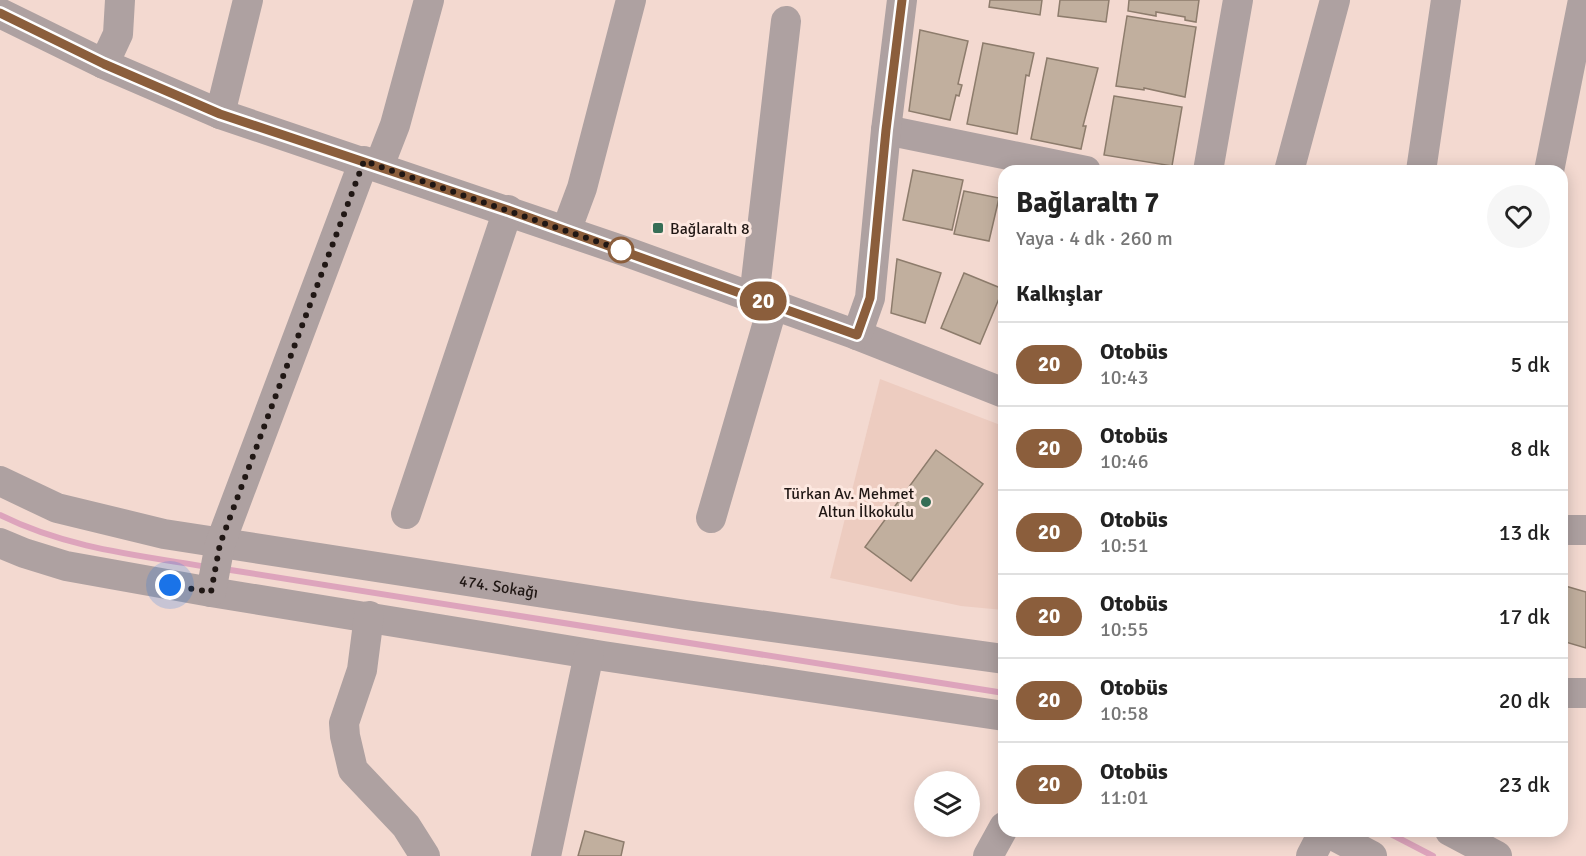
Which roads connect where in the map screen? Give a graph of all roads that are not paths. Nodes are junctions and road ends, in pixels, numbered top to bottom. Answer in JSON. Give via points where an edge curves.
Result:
{"nodes":[{"id":1,"x":120,"y":0,"type":"edge"},
{"id":2,"x":248,"y":0,"type":"edge"},
{"id":3,"x":429,"y":0,"type":"edge"},
{"id":4,"x":631,"y":0,"type":"edge"},
{"id":5,"x":902,"y":0,"type":"edge"},
{"id":6,"x":1238,"y":0,"type":"edge"},
{"id":7,"x":1335,"y":0,"type":"edge"},
{"id":8,"x":1446,"y":0,"type":"edge"},
{"id":9,"x":1580,"y":1,"type":"edge"},
{"id":10,"x":0,"y":13,"type":"edge"},
{"id":11,"x":786,"y":21,"type":"dead end"},
{"id":12,"x":104,"y":64,"type":"junction"},
{"id":13,"x":220,"y":114,"type":"junction"},
{"id":14,"x":886,"y":130,"type":"junction"},
{"id":15,"x":371,"y":164,"type":"junction"},
{"id":16,"x":1057,"y":165,"type":"edge"},
{"id":17,"x":1209,"y":165,"type":"edge"},
{"id":18,"x":1291,"y":165,"type":"edge"},
{"id":19,"x":1422,"y":165,"type":"edge"},
{"id":20,"x":1551,"y":165,"type":"edge"},
{"id":21,"x":508,"y":210,"type":"junction"},
{"id":22,"x":566,"y":231,"type":"junction"},
{"id":23,"x":764,"y":302,"type":"junction"},
{"id":24,"x":857,"y":335,"type":"junction"},
{"id":25,"x":998,"y":391,"type":"edge"},
{"id":26,"x":0,"y":480,"type":"edge"},
{"id":27,"x":406,"y":514,"type":"dead end"},
{"id":28,"x":711,"y":518,"type":"dead end"},
{"id":29,"x":1568,"y":530,"type":"edge"},
{"id":30,"x":1586,"y":530,"type":"edge"},
{"id":31,"x":0,"y":543,"type":"edge"},
{"id":32,"x":215,"y":568,"type":"junction"},
{"id":33,"x":369,"y":616,"type":"junction"},
{"id":34,"x":589,"y":654,"type":"junction"},
{"id":35,"x":998,"y":658,"type":"edge"},
{"id":36,"x":1568,"y":693,"type":"edge"},
{"id":37,"x":1586,"y":693,"type":"edge"},
{"id":38,"x":998,"y":715,"type":"edge"},
{"id":39,"x":998,"y":837,"type":"edge"},
{"id":40,"x":1322,"y":837,"type":"edge"},
{"id":41,"x":1336,"y":837,"type":"edge"},
{"id":42,"x":1461,"y":837,"type":"edge"},
{"id":43,"x":424,"y":856,"type":"edge"},
{"id":44,"x":546,"y":856,"type":"edge"},
{"id":45,"x":988,"y":856,"type":"edge"},
{"id":46,"x":1311,"y":856,"type":"edge"},
{"id":47,"x":1372,"y":856,"type":"edge"},
{"id":48,"x":1497,"y":856,"type":"edge"}],
"edges":[{"from":1,"to":12,"type":"street","via":[[118,34]]},
{"from":2,"to":13,"type":"street"},
{"from":3,"to":15,"type":"street","via":[[395,125]]},
{"from":4,"to":22,"type":"street","via":[[582,188]]},
{"from":5,"to":14,"type":"street"},
{"from":6,"to":17,"type":"street"},
{"from":7,"to":18,"type":"street"},
{"from":8,"to":19,"type":"street"},
{"from":9,"to":20,"type":"street"},
{"from":10,"to":12,"type":"street"},
{"from":11,"to":23,"type":"street"},
{"from":12,"to":13,"type":"street"},
{"from":13,"to":15,"type":"street"},
{"from":14,"to":16,"type":"street"},
{"from":14,"to":24,"type":"street","via":[[870,298]]},
{"from":15,"to":21,"type":"street"},
{"from":15,"to":32,"type":"street"},
{"from":21,"to":22,"type":"street"},
{"from":21,"to":27,"type":"street"},
{"from":22,"to":23,"type":"street"},
{"from":23,"to":24,"type":"street"},
{"from":23,"to":28,"type":"street"},
{"from":24,"to":25,"type":"street"},
{"from":26,"to":32,"type":"street","name":"474. Sokağı","via":[[34,499],[133,528]]},
{"from":29,"to":30,"type":"street"},
{"from":31,"to":32,"type":"street","name":"474. Sokağı","via":[[66,566]]},
{"from":32,"to":33,"type":"street","name":"474. Sokağı"},
{"from":32,"to":35,"type":"street","name":"474. Sokağı","via":[[709,618]]},
{"from":33,"to":34,"type":"street","name":"474. Sokağı"},
{"from":33,"to":43,"type":"street","via":[[362,670],[344,723],[345,736],[353,770],[406,826]]},
{"from":34,"to":38,"type":"street","name":"474. Sokağı"},
{"from":34,"to":44,"type":"street"},
{"from":36,"to":37,"type":"street"},
{"from":39,"to":45,"type":"street"},
{"from":40,"to":46,"type":"street"},
{"from":41,"to":47,"type":"street"},
{"from":42,"to":48,"type":"street"}]}
